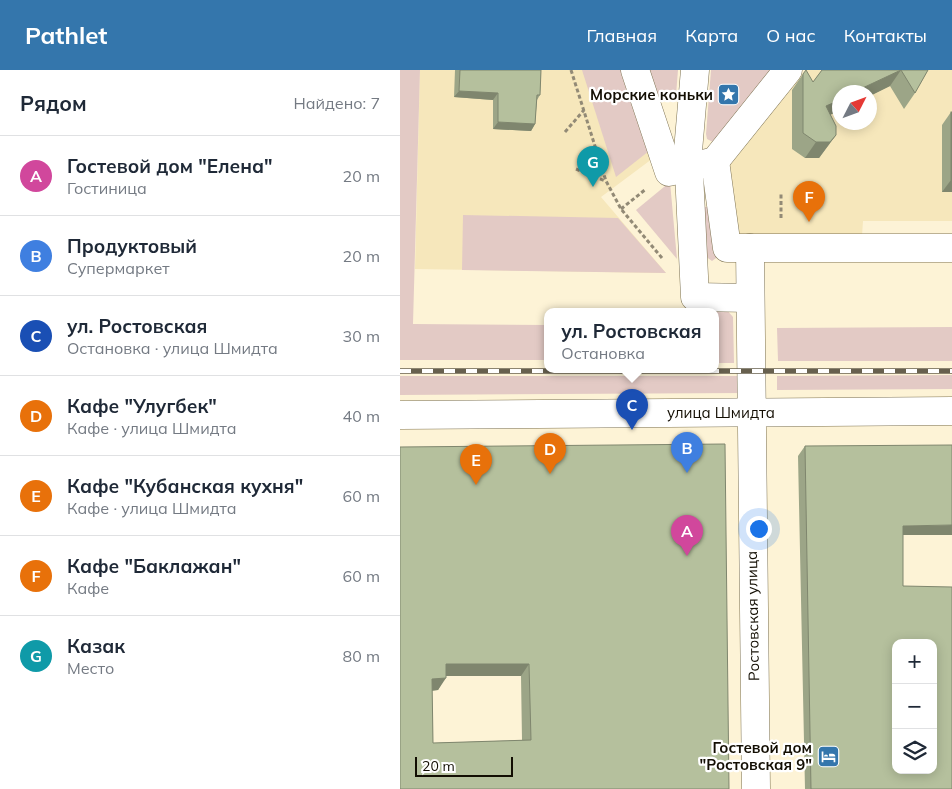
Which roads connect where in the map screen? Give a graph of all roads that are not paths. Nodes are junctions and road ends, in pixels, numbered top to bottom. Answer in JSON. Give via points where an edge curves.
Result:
{"nodes":[{"id":1,"x":635,"y":70,"type":"edge"},
{"id":2,"x":695,"y":70,"type":"edge"},
{"id":3,"x":788,"y":70,"type":"edge"},
{"id":4,"x":716,"y":161,"type":"junction"},
{"id":5,"x":679,"y":169,"type":"junction"},
{"id":6,"x":750,"y":248,"type":"junction"},
{"id":7,"x":952,"y":248,"type":"edge"},
{"id":8,"x":750,"y":292,"type":"junction"},
{"id":9,"x":952,"y":411,"type":"edge"},
{"id":10,"x":750,"y":412,"type":"junction"},
{"id":11,"x":400,"y":415,"type":"edge"},
{"id":12,"x":756,"y":789,"type":"edge"}],
"edges":[{"from":1,"to":5,"type":"street"},
{"from":2,"to":5,"type":"street","via":[[688,151]]},
{"from":3,"to":4,"type":"street"},
{"from":4,"to":5,"type":"street"},
{"from":4,"to":6,"type":"street","via":[[727,248]]},
{"from":5,"to":8,"type":"street","via":[[695,297]]},
{"from":6,"to":7,"type":"street"},
{"from":6,"to":8,"type":"street","name":"Ростовская улица"},
{"from":8,"to":10,"type":"street","name":"Ростовская улица"},
{"from":9,"to":10,"type":"street","name":"улица Шмидта"},
{"from":10,"to":11,"type":"street","name":"улица Шмидта"},
{"from":10,"to":12,"type":"street","name":"Ростовская улица"}]}
